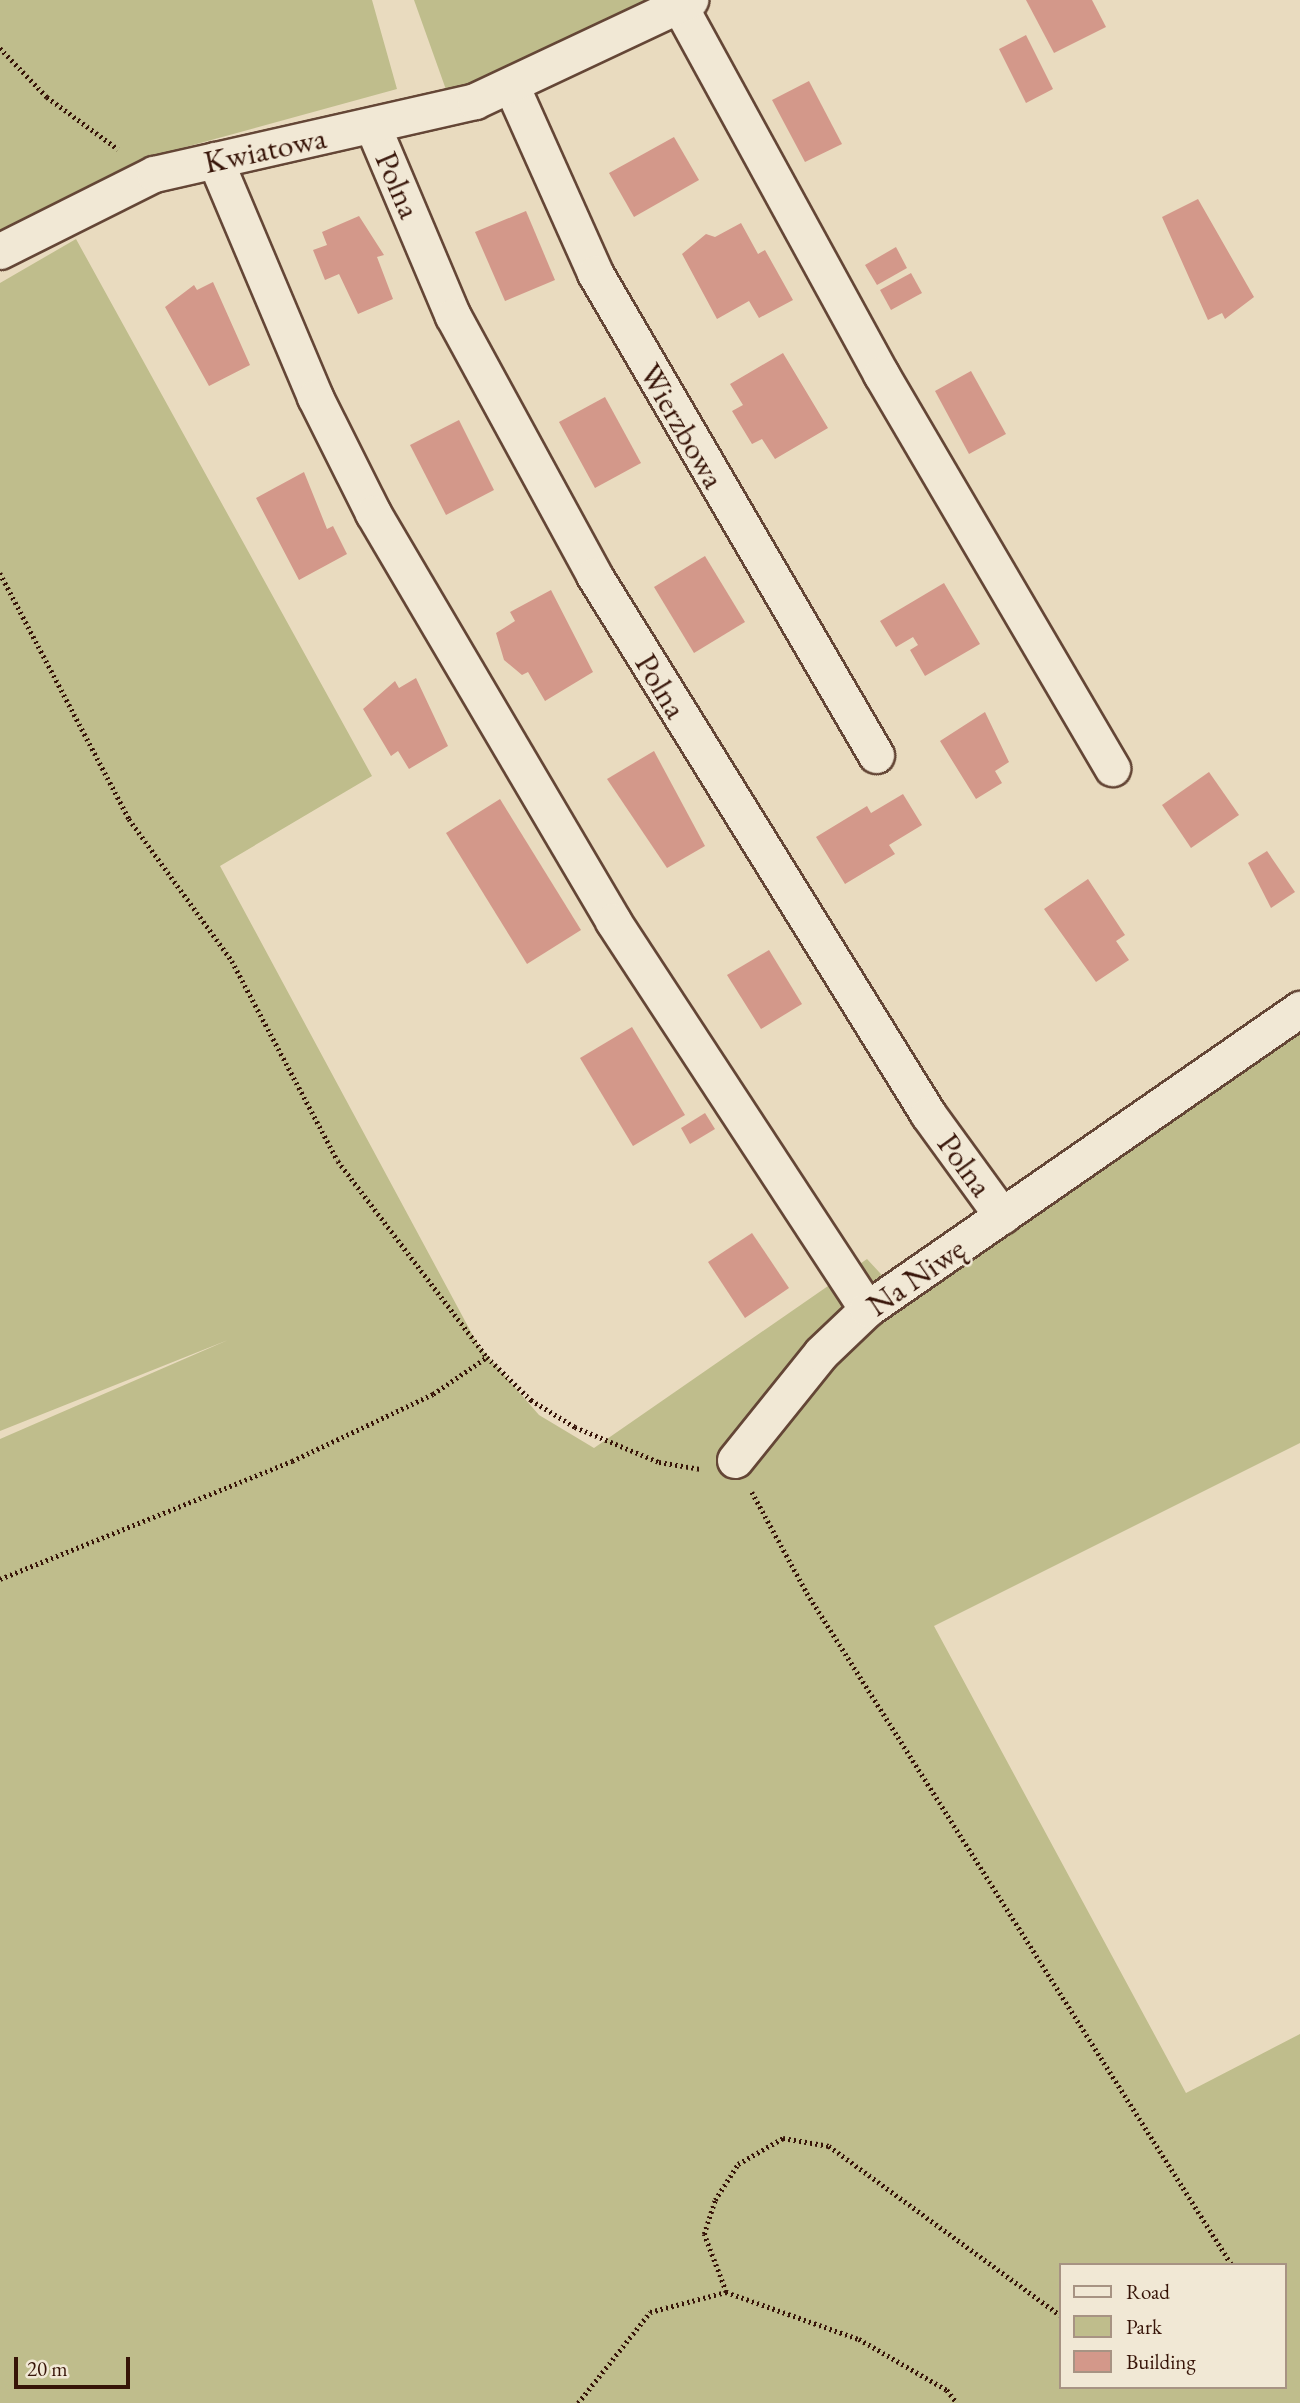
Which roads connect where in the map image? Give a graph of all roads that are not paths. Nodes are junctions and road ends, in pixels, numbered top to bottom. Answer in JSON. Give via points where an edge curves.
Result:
{"nodes":[{"id":1,"x":685,"y":3,"type":"edge"},
{"id":2,"x":511,"y":85,"type":"junction"},
{"id":3,"x":373,"y":127,"type":"junction"},
{"id":4,"x":215,"y":160,"type":"junction"},
{"id":5,"x":0,"y":251,"type":"edge"},
{"id":6,"x":876,"y":755,"type":"dead end"},
{"id":7,"x":1112,"y":768,"type":"dead end"},
{"id":8,"x":1300,"y":1009,"type":"edge"},
{"id":9,"x":1002,"y":1216,"type":"junction"},
{"id":10,"x":867,"y":1309,"type":"junction"},
{"id":11,"x":735,"y":1460,"type":"road end"}],
"edges":[{"from":1,"to":2,"type":"street","name":"Kwiatowa"},
{"from":1,"to":7,"type":"street","via":[[881,374]]},
{"from":2,"to":3,"type":"street","name":"Kwiatowa"},
{"from":2,"to":6,"type":"street","name":"Wierzbowa","via":[[595,272]]},
{"from":3,"to":4,"type":"street","name":"Kwiatowa"},
{"from":3,"to":9,"type":"street","name":"Polna","via":[[453,316],[594,575],[928,1114]]},
{"from":4,"to":5,"type":"street","name":"Kwiatowa","via":[[154,174]]},
{"from":4,"to":10,"type":"street","via":[[315,397],[385,535],[613,922]]},
{"from":8,"to":9,"type":"street","name":"Na Niwę"},
{"from":9,"to":10,"type":"street","name":"Na Niwę"},
{"from":10,"to":11,"type":"street","name":"Na Niwę","via":[[821,1353]]}]}
